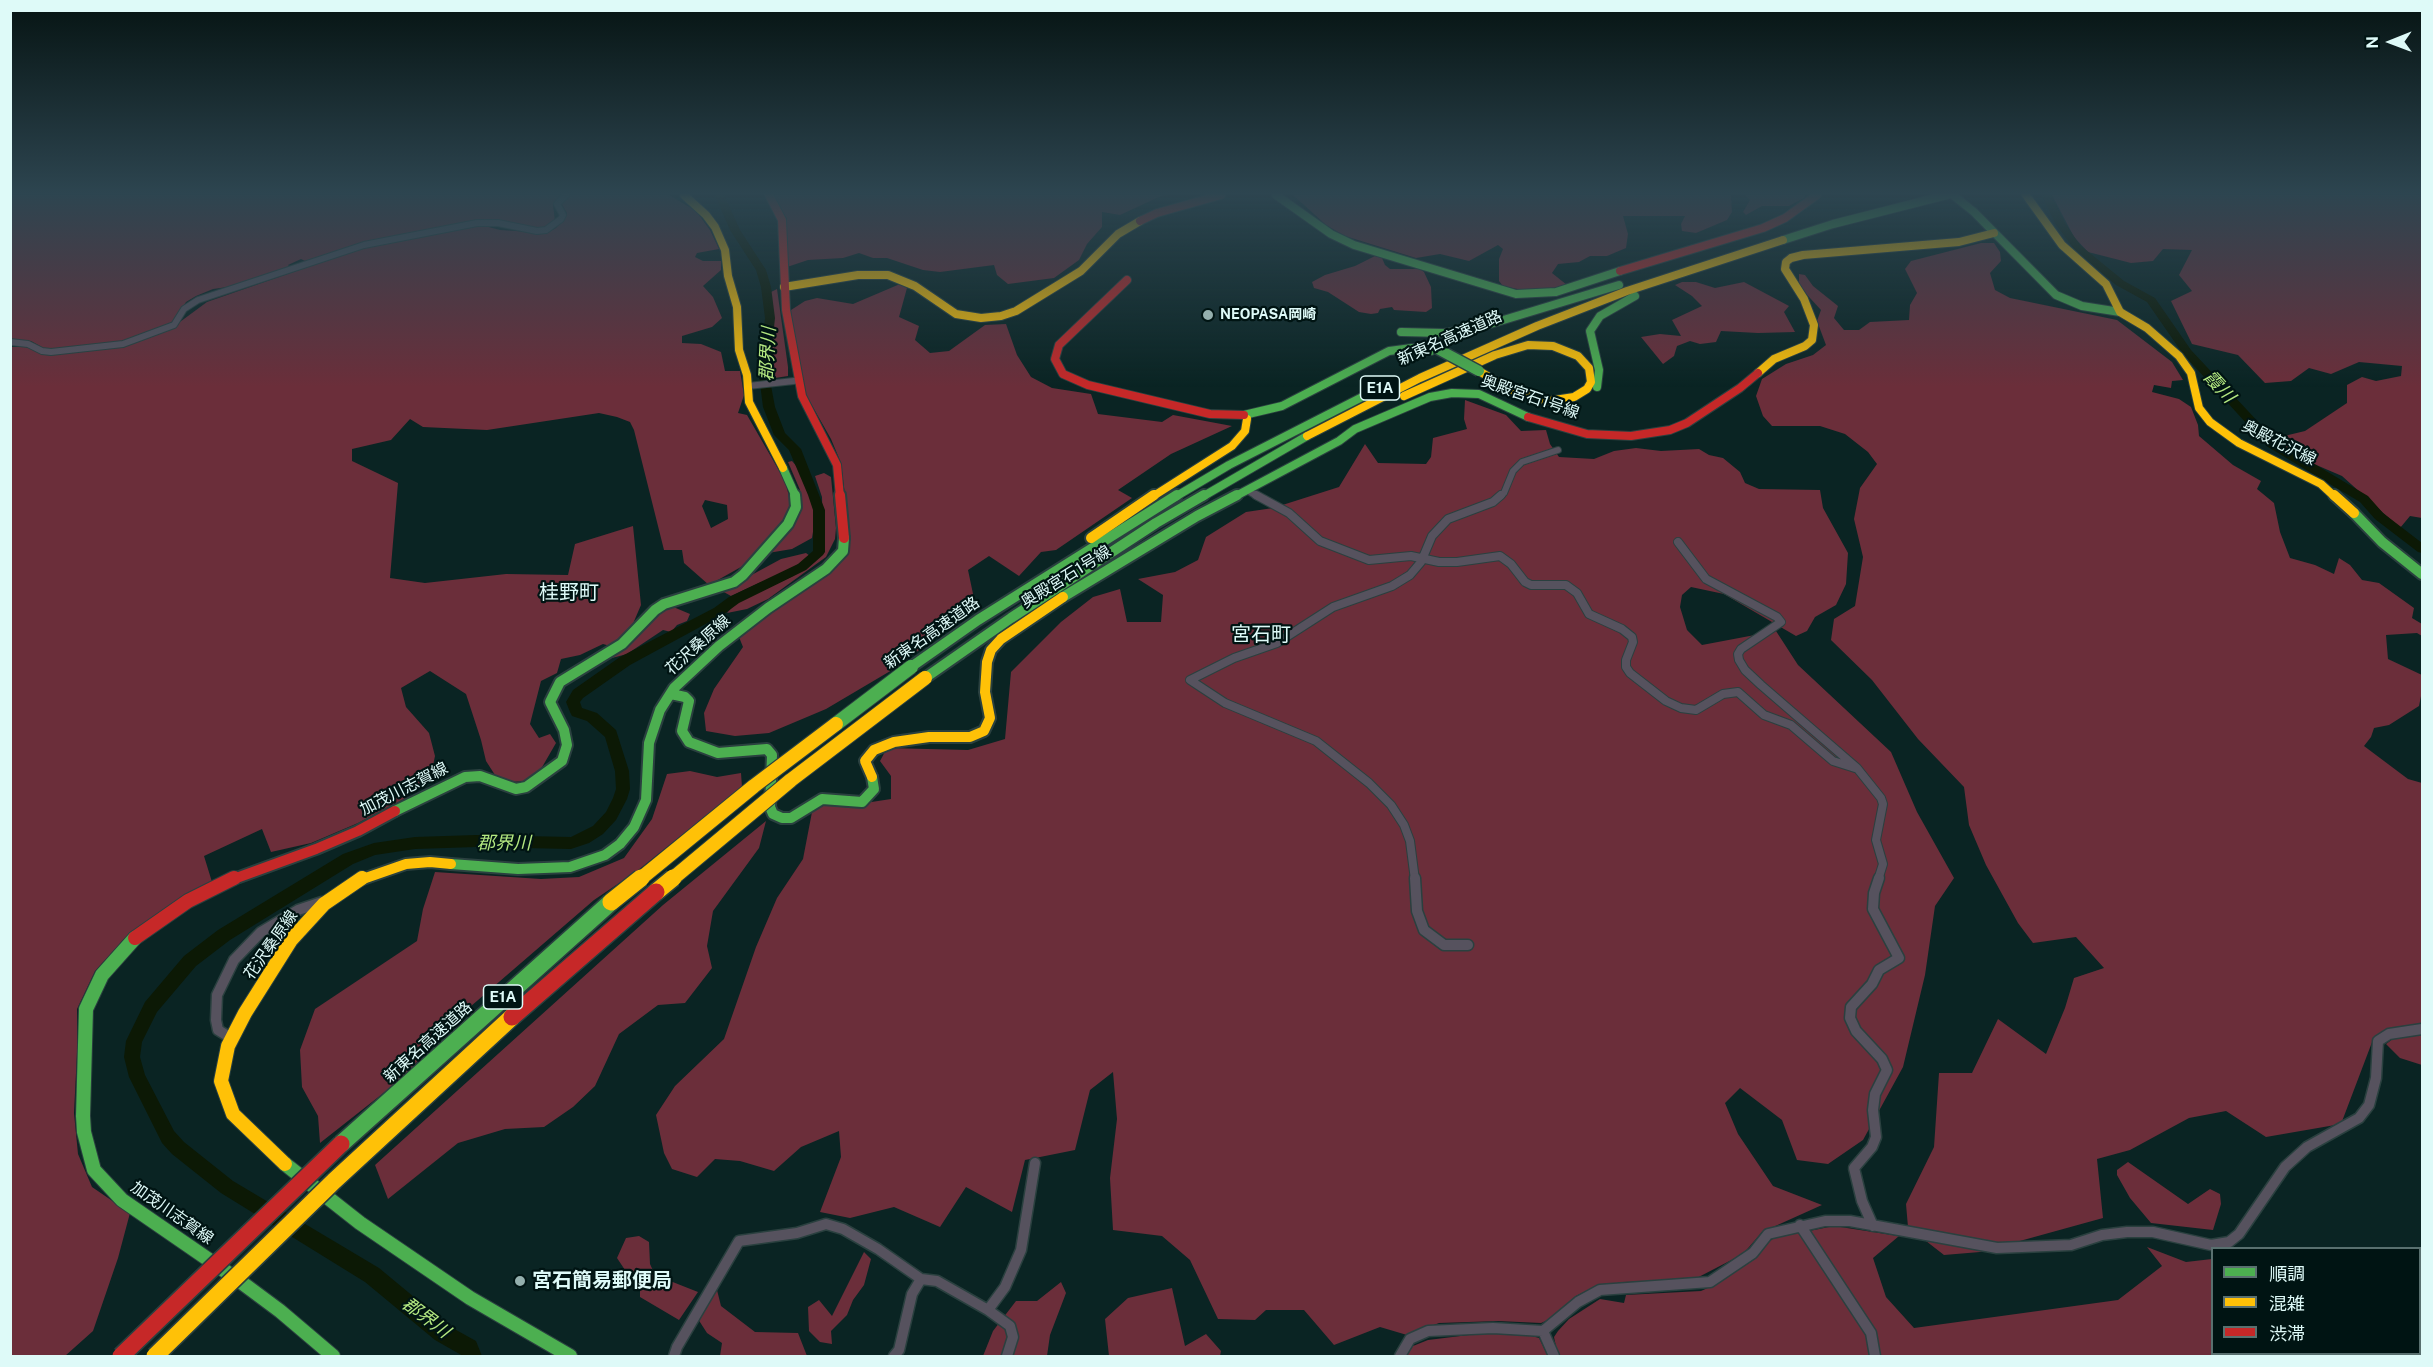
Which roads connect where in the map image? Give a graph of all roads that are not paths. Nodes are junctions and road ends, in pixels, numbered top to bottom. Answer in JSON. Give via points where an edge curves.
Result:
{"nodes":[{"id":1,"x":324,"y":259,"type":"edge"},
{"id":2,"x":726,"y":259,"type":"edge"},
{"id":3,"x":783,"y":259,"type":"edge"},
{"id":4,"x":1094,"y":259,"type":"edge"},
{"id":5,"x":1400,"y":259,"type":"edge"},
{"id":6,"x":1659,"y":259,"type":"edge"},
{"id":7,"x":1698,"y":259,"type":"edge"},
{"id":8,"x":1724,"y":259,"type":"edge"},
{"id":9,"x":1731,"y":259,"type":"edge"},
{"id":10,"x":1790,"y":259,"type":"edge"},
{"id":11,"x":2020,"y":259,"type":"edge"},
{"id":12,"x":2078,"y":259,"type":"edge"},
{"id":13,"x":1127,"y":280,"type":"dead end"},
{"id":14,"x":1619,"y":285,"type":"junction"},
{"id":15,"x":784,"y":288,"type":"junction"},
{"id":16,"x":2120,"y":312,"type":"junction"},
{"id":17,"x":1401,"y":332,"type":"dead end"},
{"id":18,"x":10,"y":342,"type":"edge"},
{"id":19,"x":1433,"y":350,"type":"junction"},
{"id":20,"x":1476,"y":372,"type":"junction"},
{"id":21,"x":796,"y":380,"type":"junction"},
{"id":22,"x":1110,"y":381,"type":"dead end"},
{"id":23,"x":753,"y":386,"type":"junction"},
{"id":24,"x":1247,"y":411,"type":"dead end"},
{"id":25,"x":1286,"y":447,"type":"junction"},
{"id":26,"x":1558,"y":450,"type":"dead end"},
{"id":27,"x":1250,"y":492,"type":"dead end"},
{"id":28,"x":1678,"y":542,"type":"dead end"},
{"id":29,"x":1423,"y":559,"type":"junction"},
{"id":30,"x":2422,"y":574,"type":"edge"},
{"id":31,"x":978,"y":620,"type":"junction"},
{"id":32,"x":671,"y":694,"type":"junction"},
{"id":33,"x":1857,"y":768,"type":"junction"},
{"id":34,"x":329,"y":900,"type":"junction"},
{"id":35,"x":1468,"y":945,"type":"dead end"},
{"id":36,"x":2422,"y":1029,"type":"edge"},
{"id":37,"x":231,"y":1038,"type":"junction"},
{"id":38,"x":1035,"y":1163,"type":"dead end"},
{"id":39,"x":1800,"y":1225,"type":"junction"},
{"id":40,"x":1873,"y":1226,"type":"junction"},
{"id":41,"x":921,"y":1279,"type":"junction"},
{"id":42,"x":988,"y":1310,"type":"junction"},
{"id":43,"x":1543,"y":1331,"type":"junction"},
{"id":44,"x":551,"y":1352,"type":"edge"},
{"id":45,"x":121,"y":1356,"type":"edge"},
{"id":46,"x":155,"y":1356,"type":"edge"},
{"id":47,"x":333,"y":1356,"type":"edge"},
{"id":48,"x":570,"y":1356,"type":"edge"},
{"id":49,"x":674,"y":1356,"type":"edge"},
{"id":50,"x":894,"y":1356,"type":"edge"},
{"id":51,"x":1007,"y":1356,"type":"edge"},
{"id":52,"x":1401,"y":1356,"type":"edge"},
{"id":53,"x":1554,"y":1356,"type":"edge"},
{"id":54,"x":1875,"y":1356,"type":"edge"}],
"edges":[{"from":1,"to":18,"type":"street","via":[[198,300],[184,309],[174,324],[123,344],[51,352]]},
{"from":2,"to":23,"type":"main road","name":"加茂川志賀線","via":[[737,307],[739,350]]},
{"from":3,"to":15,"type":"main road","name":"花沢桑原線"},
{"from":4,"to":15,"type":"main road","via":[[1027,305],[1001,316],[981,318],[956,314],[915,286],[888,275],[858,275]]},
{"from":5,"to":6,"type":"main road","via":[[1516,294],[1556,292]]},
{"from":7,"to":14,"type":"main road","name":"新東名高速道路","number":"E1A"},
{"from":8,"to":25,"type":"main road","name":"新東名高速道路","number":"E1A","via":[[1537,326],[1411,382]]},
{"from":9,"to":20,"type":"main road","via":[[1647,291],[1600,316],[1590,331],[1598,382],[1585,399],[1556,405],[1530,402],[1514,397]]},
{"from":10,"to":32,"type":"main road","name":"奥殿宮石1号線","via":[[1785,269],[1804,299],[1814,325],[1812,340],[1774,358],[1740,388],[1687,423],[1632,436],[1587,434],[1535,420],[1479,394],[1452,393],[1362,426],[1197,516],[1079,586],[1001,639],[987,662],[985,692],[990,718],[984,731],[970,737],[929,737],[879,747],[866,761],[875,785],[862,802],[822,799],[791,818],[773,814],[772,755],[767,749],[718,753],[689,742],[682,731],[688,701]]},
{"from":11,"to":16,"type":"main road","via":[[2061,298]]},
{"from":12,"to":16,"type":"main road","via":[[2106,284]]},
{"from":13,"to":19,"type":"main road","via":[[1059,345],[1055,359],[1063,374],[1117,393],[1210,414],[1239,416],[1274,409],[1389,351]]},
{"from":14,"to":17,"type":"main road","via":[[1477,328],[1435,334]]},
{"from":14,"to":31,"type":"main road","name":"新東名高速道路","number":"E1A","via":[[1455,353],[1300,428],[1150,511]]},
{"from":15,"to":21,"type":"main road","name":"花沢桑原線"},
{"from":16,"to":30,"type":"main road","name":"奥殿花沢線","via":[[2147,328],[2179,356],[2191,373],[2199,408],[2222,432],[2321,484]]},
{"from":19,"to":20,"type":"main road","bridge":true},
{"from":19,"to":22,"type":"main road","via":[[1405,344],[1383,348],[1278,401],[1245,411],[1201,407],[1135,392]]},
{"from":20,"to":25,"type":"main road","via":[[1526,396],[1548,400],[1574,397],[1591,382],[1584,362],[1569,351],[1545,345],[1519,347]]},
{"from":21,"to":23,"type":"street"},
{"from":21,"to":32,"type":"main road","name":"花沢桑原線","via":[[837,465],[845,531],[843,551],[826,569],[719,646]]},
{"from":23,"to":47,"type":"main road","name":"加茂川志賀線","via":[[752,410],[794,490],[794,514],[734,582],[664,604],[621,644],[560,682],[550,702],[567,739],[562,761],[526,787],[516,789],[480,776],[465,777],[358,831],[211,889],[131,941],[102,975],[89,999],[83,1116],[94,1170],[122,1200],[241,1282]]},
{"from":24,"to":31,"type":"main road","via":[[1245,431],[1232,446],[1121,516]]},
{"from":25,"to":46,"type":"main road","name":"新東名高速道路","number":"E1A","bridge":true,"via":[[1098,560],[925,678],[791,780],[591,946],[455,1067]]},
{"from":26,"to":29,"type":"street","via":[[1522,462],[1513,471],[1504,493],[1493,502],[1448,519],[1432,536]]},
{"from":27,"to":29,"type":"street","via":[[1289,513],[1311,534],[1339,549],[1369,560],[1410,556]]},
{"from":28,"to":33,"type":"street","via":[[1706,579],[1781,622],[1741,649],[1739,660],[1761,685]]},
{"from":29,"to":33,"type":"street","via":[[1457,562],[1500,556],[1532,585],[1566,585],[1577,593],[1589,614],[1632,637],[1626,667],[1666,701],[1696,710],[1723,694],[1738,692],[1764,715],[1791,725],[1833,760]]},
{"from":29,"to":35,"type":"street","via":[[1410,575],[1392,586],[1333,607],[1277,643],[1234,658],[1190,680],[1225,703],[1316,741],[1368,783],[1391,805],[1404,825],[1414,861],[1417,911],[1424,930],[1444,945]]},
{"from":31,"to":45,"type":"main road","name":"新東名高速道路","number":"E1A","bridge":true,"via":[[754,786],[584,924],[316,1167]]},
{"from":32,"to":34,"type":"main road","name":"花沢桑原線","via":[[660,710],[649,743],[648,785],[642,812],[620,844],[605,855],[550,870],[406,864],[365,876]]},
{"from":33,"to":40,"type":"street","via":[[1883,804],[1876,840],[1883,864],[1873,909],[1899,958],[1879,970],[1851,1007],[1850,1018],[1856,1031],[1887,1070],[1875,1094],[1876,1137],[1854,1168]]},
{"from":34,"to":37,"type":"main road","name":"花沢桑原線","via":[[291,940]]},
{"from":34,"to":37,"type":"street","via":[[298,910],[269,927],[244,946],[234,960],[217,995],[216,1020],[218,1030]]},
{"from":36,"to":40,"type":"street","via":[[2388,1034],[2378,1041],[2376,1078],[2369,1105],[2359,1118],[2307,1147],[2285,1167],[2240,1234],[2229,1242],[2211,1245],[2153,1232],[2127,1232],[2071,1245],[1997,1248]]},
{"from":37,"to":44,"type":"main road","name":"花沢桑原線","via":[[221,1081],[233,1114],[297,1175],[360,1223]]},
{"from":38,"to":42,"type":"street","via":[[1021,1250],[1005,1287]]},
{"from":39,"to":40,"type":"street","via":[[1833,1221]]},
{"from":39,"to":43,"type":"street","via":[[1768,1234],[1753,1253],[1710,1282],[1600,1290],[1578,1302]]},
{"from":39,"to":54,"type":"street","via":[[1871,1333]]},
{"from":41,"to":42,"type":"street","via":[[936,1281]]},
{"from":41,"to":49,"type":"street","via":[[869,1244],[826,1224],[797,1233],[740,1241]]},
{"from":41,"to":50,"type":"street","via":[[912,1294],[899,1350]]},
{"from":42,"to":51,"type":"street","via":[[1010,1326],[1013,1337]]},
{"from":43,"to":52,"type":"street","via":[[1428,1331],[1410,1339]]},
{"from":43,"to":53,"type":"street"},
{"from":44,"to":48,"type":"main road","name":"花沢桑原線"}]}
